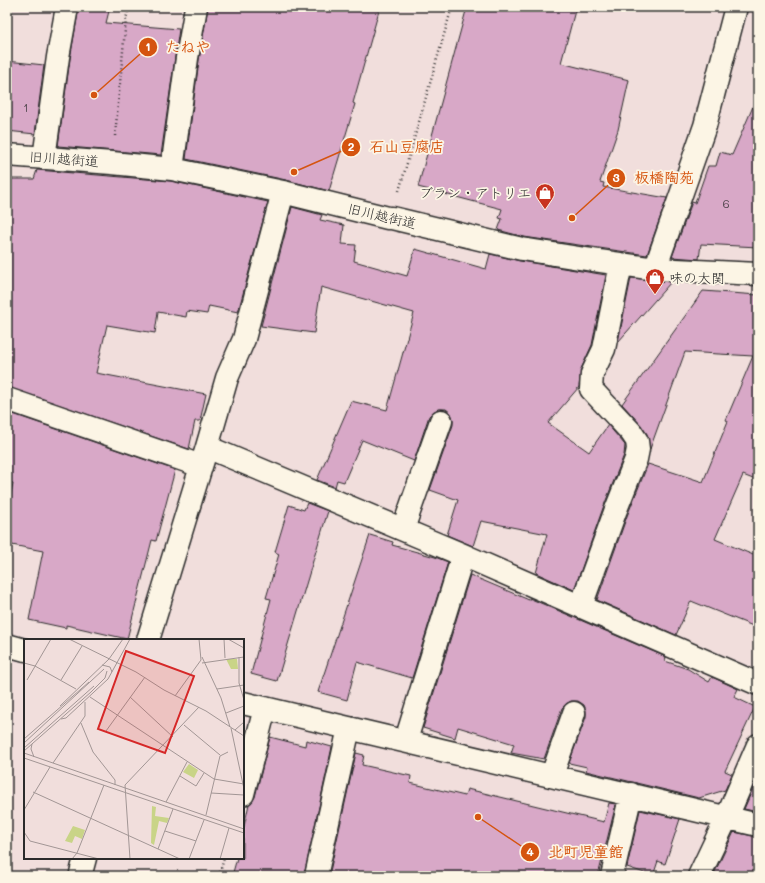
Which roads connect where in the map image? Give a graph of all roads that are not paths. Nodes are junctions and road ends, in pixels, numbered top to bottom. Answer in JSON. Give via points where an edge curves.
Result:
{"nodes":[{"id":1,"x":67,"y":7,"type":"edge"},
{"id":2,"x":196,"y":7,"type":"edge"},
{"id":3,"x":736,"y":7,"type":"edge"},
{"id":4,"x":7,"y":155,"type":"edge"},
{"id":5,"x":44,"y":158,"type":"junction"},
{"id":6,"x":172,"y":169,"type":"junction"},
{"id":7,"x":283,"y":192,"type":"junction"},
{"id":8,"x":621,"y":264,"type":"junction"},
{"id":9,"x":655,"y":269,"type":"junction"},
{"id":10,"x":758,"y":274,"type":"edge"},
{"id":11,"x":7,"y":399,"type":"edge"},
{"id":12,"x":441,"y":421,"type":"dead end"},
{"id":13,"x":204,"y":456,"type":"junction"},
{"id":14,"x":403,"y":529,"type":"junction"},
{"id":15,"x":463,"y":554,"type":"junction"},
{"id":16,"x":581,"y":606,"type":"junction"},
{"id":17,"x":148,"y":639,"type":"edge"},
{"id":18,"x":7,"y":645,"type":"edge"},
{"id":19,"x":24,"y":650,"type":"edge"},
{"id":20,"x":758,"y":684,"type":"edge"},
{"id":21,"x":244,"y":703,"type":"edge"},
{"id":22,"x":265,"y":708,"type":"junction"},
{"id":23,"x":574,"y":713,"type":"dead end"},
{"id":24,"x":350,"y":728,"type":"junction"},
{"id":25,"x":406,"y":740,"type":"junction"},
{"id":26,"x":758,"y":745,"type":"edge"},
{"id":27,"x":552,"y":775,"type":"junction"},
{"id":28,"x":244,"y":790,"type":"edge"},
{"id":29,"x":631,"y":794,"type":"junction"},
{"id":30,"x":727,"y":817,"type":"junction"},
{"id":31,"x":758,"y":825,"type":"edge"},
{"id":32,"x":316,"y":876,"type":"edge"},
{"id":33,"x":612,"y":876,"type":"edge"},
{"id":34,"x":699,"y":876,"type":"edge"}],
"edges":[{"from":1,"to":5,"type":"street"},
{"from":2,"to":6,"type":"street"},
{"from":3,"to":9,"type":"street","via":[[706,126]]},
{"from":4,"to":5,"type":"street","name":"旧川越街道"},
{"from":5,"to":6,"type":"street","name":"旧川越街道"},
{"from":6,"to":7,"type":"street","name":"旧川越街道"},
{"from":7,"to":8,"type":"street","name":"旧川越街道","via":[[522,249]]},
{"from":7,"to":13,"type":"street","via":[[244,339],[227,378]]},
{"from":8,"to":9,"type":"street","name":"旧川越街道"},
{"from":8,"to":16,"type":"street","via":[[604,349],[592,374],[591,389],[630,432],[638,449]]},
{"from":9,"to":10,"type":"street","name":"旧川越街道"},
{"from":11,"to":13,"type":"street"},
{"from":12,"to":14,"type":"street"},
{"from":13,"to":14,"type":"street"},
{"from":13,"to":17,"type":"street"},
{"from":14,"to":15,"type":"street"},
{"from":15,"to":16,"type":"street"},
{"from":15,"to":25,"type":"street"},
{"from":16,"to":20,"type":"street"},
{"from":18,"to":19,"type":"street"},
{"from":21,"to":22,"type":"street"},
{"from":22,"to":24,"type":"street"},
{"from":22,"to":28,"type":"street"},
{"from":23,"to":27,"type":"street"},
{"from":24,"to":25,"type":"street"},
{"from":24,"to":32,"type":"street"},
{"from":25,"to":27,"type":"street"},
{"from":26,"to":30,"type":"street"},
{"from":27,"to":29,"type":"street"},
{"from":29,"to":30,"type":"street"},
{"from":29,"to":33,"type":"street"},
{"from":30,"to":31,"type":"street"},
{"from":30,"to":34,"type":"street"}]}
